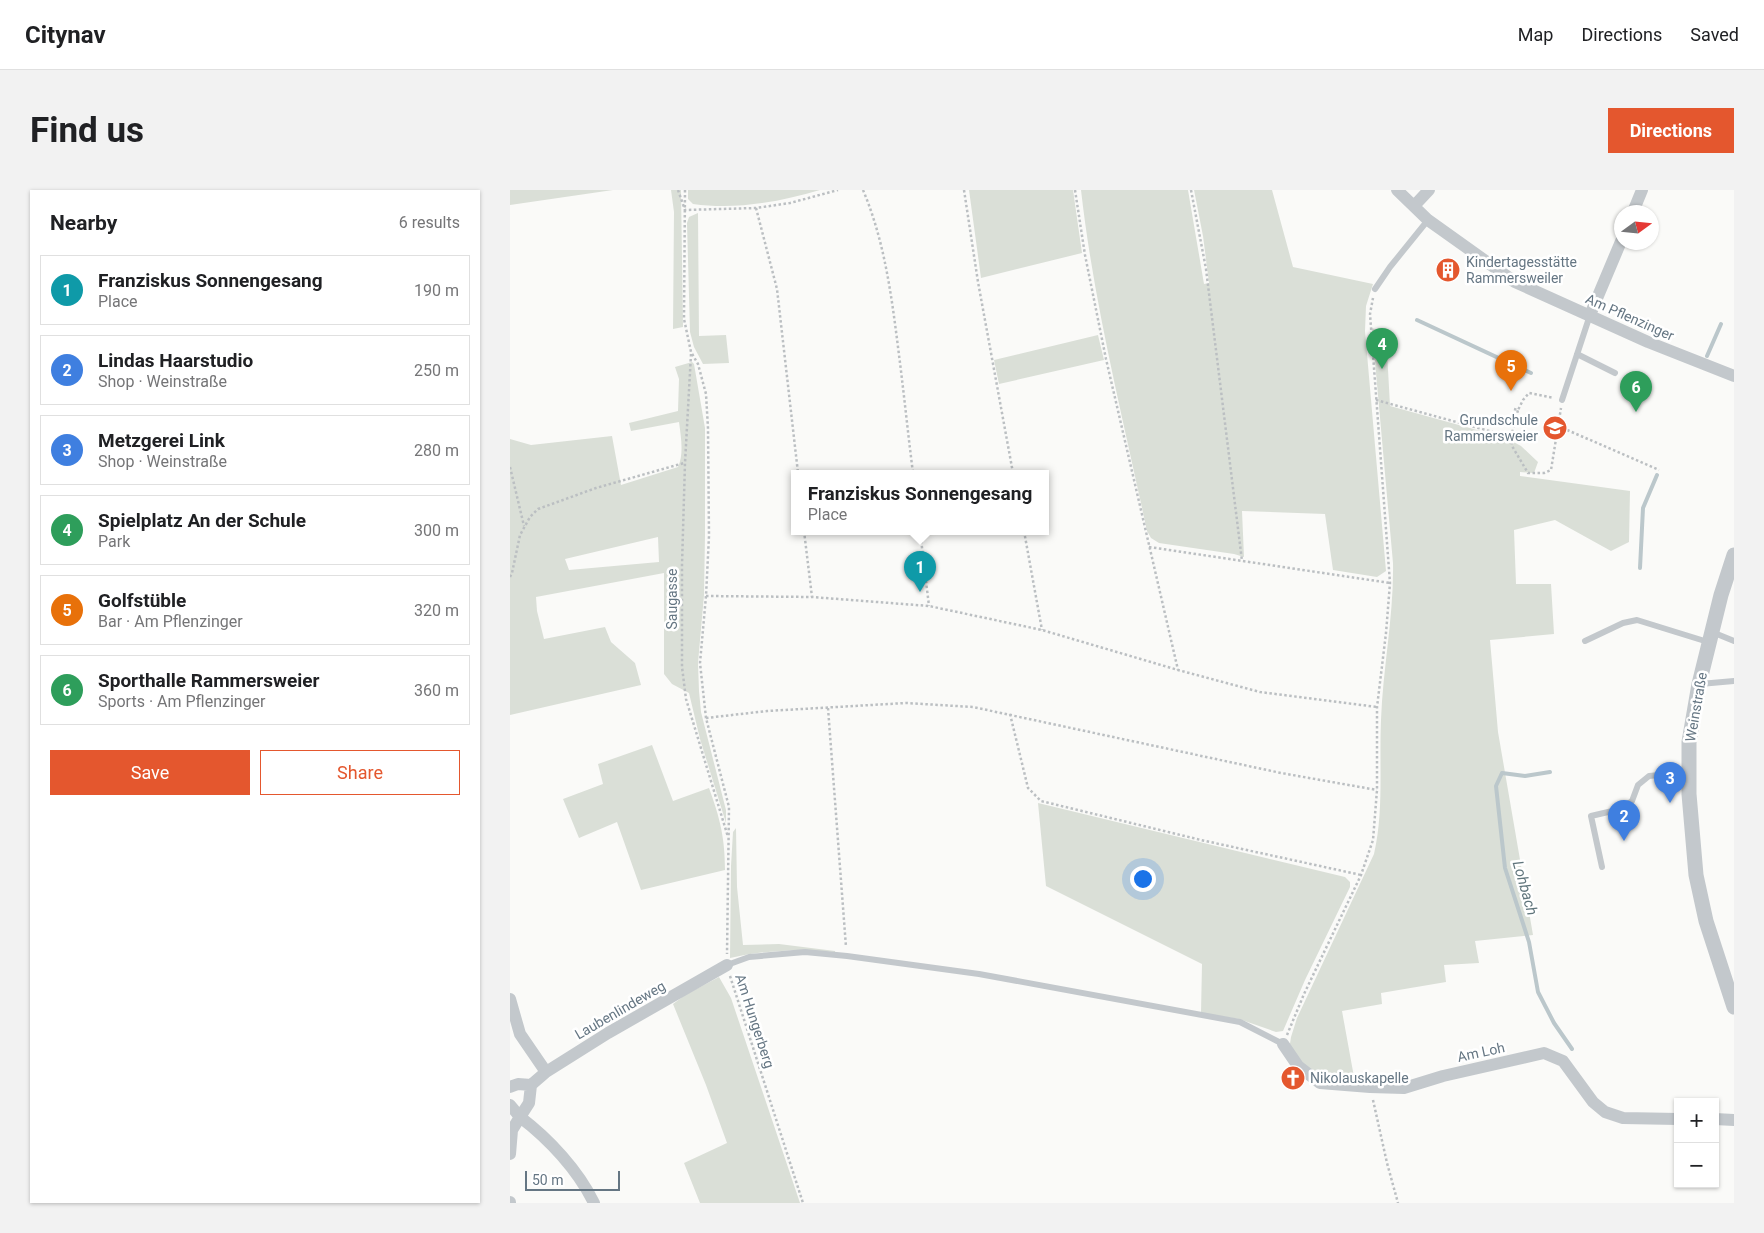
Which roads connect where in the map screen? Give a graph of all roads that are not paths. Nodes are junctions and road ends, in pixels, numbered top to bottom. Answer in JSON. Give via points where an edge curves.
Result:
{"nodes":[{"id":1,"x":1397,"y":190,"type":"edge"},
{"id":2,"x":1429,"y":190,"type":"edge"},
{"id":3,"x":1642,"y":190,"type":"edge"},
{"id":4,"x":1636,"y":205,"type":"edge"},
{"id":5,"x":1414,"y":206,"type":"junction"},
{"id":6,"x":1428,"y":220,"type":"junction"},
{"id":7,"x":1617,"y":250,"type":"edge"},
{"id":8,"x":1375,"y":289,"type":"road end"},
{"id":9,"x":1590,"y":315,"type":"junction"},
{"id":10,"x":1577,"y":354,"type":"junction"},
{"id":11,"x":1616,"y":373,"type":"dead end"},
{"id":12,"x":1734,"y":376,"type":"edge"},
{"id":13,"x":1562,"y":400,"type":"road end"},
{"id":14,"x":1734,"y":555,"type":"edge"},
{"id":15,"x":1710,"y":637,"type":"junction"},
{"id":16,"x":1585,"y":641,"type":"dead end"},
{"id":17,"x":1734,"y":641,"type":"edge"},
{"id":18,"x":1734,"y":681,"type":"edge"},
{"id":19,"x":1699,"y":684,"type":"junction"},
{"id":20,"x":1689,"y":772,"type":"junction"},
{"id":21,"x":1602,"y":867,"type":"dead end"},
{"id":22,"x":727,"y":965,"type":"joint"},
{"id":23,"x":510,"y":999,"type":"edge"},
{"id":24,"x":1734,"y":1007,"type":"edge"},
{"id":25,"x":1283,"y":1044,"type":"joint"},
{"id":26,"x":546,"y":1072,"type":"junction"},
{"id":27,"x":531,"y":1085,"type":"junction"},
{"id":28,"x":510,"y":1087,"type":"edge"},
{"id":29,"x":510,"y":1105,"type":"edge"},
{"id":30,"x":520,"y":1117,"type":"junction"},
{"id":31,"x":1674,"y":1119,"type":"edge"},
{"id":32,"x":1719,"y":1119,"type":"edge"},
{"id":33,"x":1734,"y":1120,"type":"edge"},
{"id":34,"x":510,"y":1154,"type":"edge"},
{"id":35,"x":594,"y":1203,"type":"edge"}],
"edges":[{"from":1,"to":5,"type":"street","name":"Am Pflenzinger"},
{"from":2,"to":5,"type":"street"},
{"from":3,"to":4,"type":"street"},
{"from":5,"to":6,"type":"street","name":"Am Pflenzinger"},
{"from":6,"to":8,"type":"lane"},
{"from":6,"to":9,"type":"street","name":"Am Pflenzinger","via":[[1515,282]]},
{"from":7,"to":9,"type":"street"},
{"from":9,"to":10,"type":"lane"},
{"from":9,"to":12,"type":"street","name":"Am Pflenzinger"},
{"from":10,"to":11,"type":"lane"},
{"from":10,"to":13,"type":"lane"},
{"from":14,"to":15,"type":"street","name":"Weinstraße"},
{"from":15,"to":16,"type":"lane","via":[[1637,620]]},
{"from":15,"to":17,"type":"lane"},
{"from":15,"to":19,"type":"street","name":"Weinstraße"},
{"from":18,"to":19,"type":"lane"},
{"from":19,"to":20,"type":"street","name":"Weinstraße","via":[[1689,742]]},
{"from":20,"to":21,"type":"lane","via":[[1649,776],[1638,785],[1632,801],[1621,809],[1592,816]]},
{"from":20,"to":24,"type":"street","name":"Weinstraße","via":[[1690,828],[1696,875],[1706,921]]},
{"from":22,"to":25,"type":"lane","via":[[749,957],[805,952],[979,974],[1240,1022]]},
{"from":22,"to":26,"type":"street","name":"Laubenlindeweg"},
{"from":23,"to":26,"type":"street","via":[[520,1034]]},
{"from":25,"to":31,"type":"street","name":"Am Loh","via":[[1298,1066],[1320,1084],[1370,1087],[1404,1088],[1544,1053],[1563,1061],[1593,1102],[1605,1112],[1623,1118]]},
{"from":26,"to":27,"type":"street","name":"Laubenlindeweg"},
{"from":27,"to":28,"type":"street"},
{"from":27,"to":30,"type":"street","via":[[529,1103]]},
{"from":29,"to":30,"type":"street"},
{"from":30,"to":34,"type":"street","via":[[512,1130]]},
{"from":30,"to":35,"type":"street","via":[[563,1157]]},
{"from":32,"to":33,"type":"street"}]}
